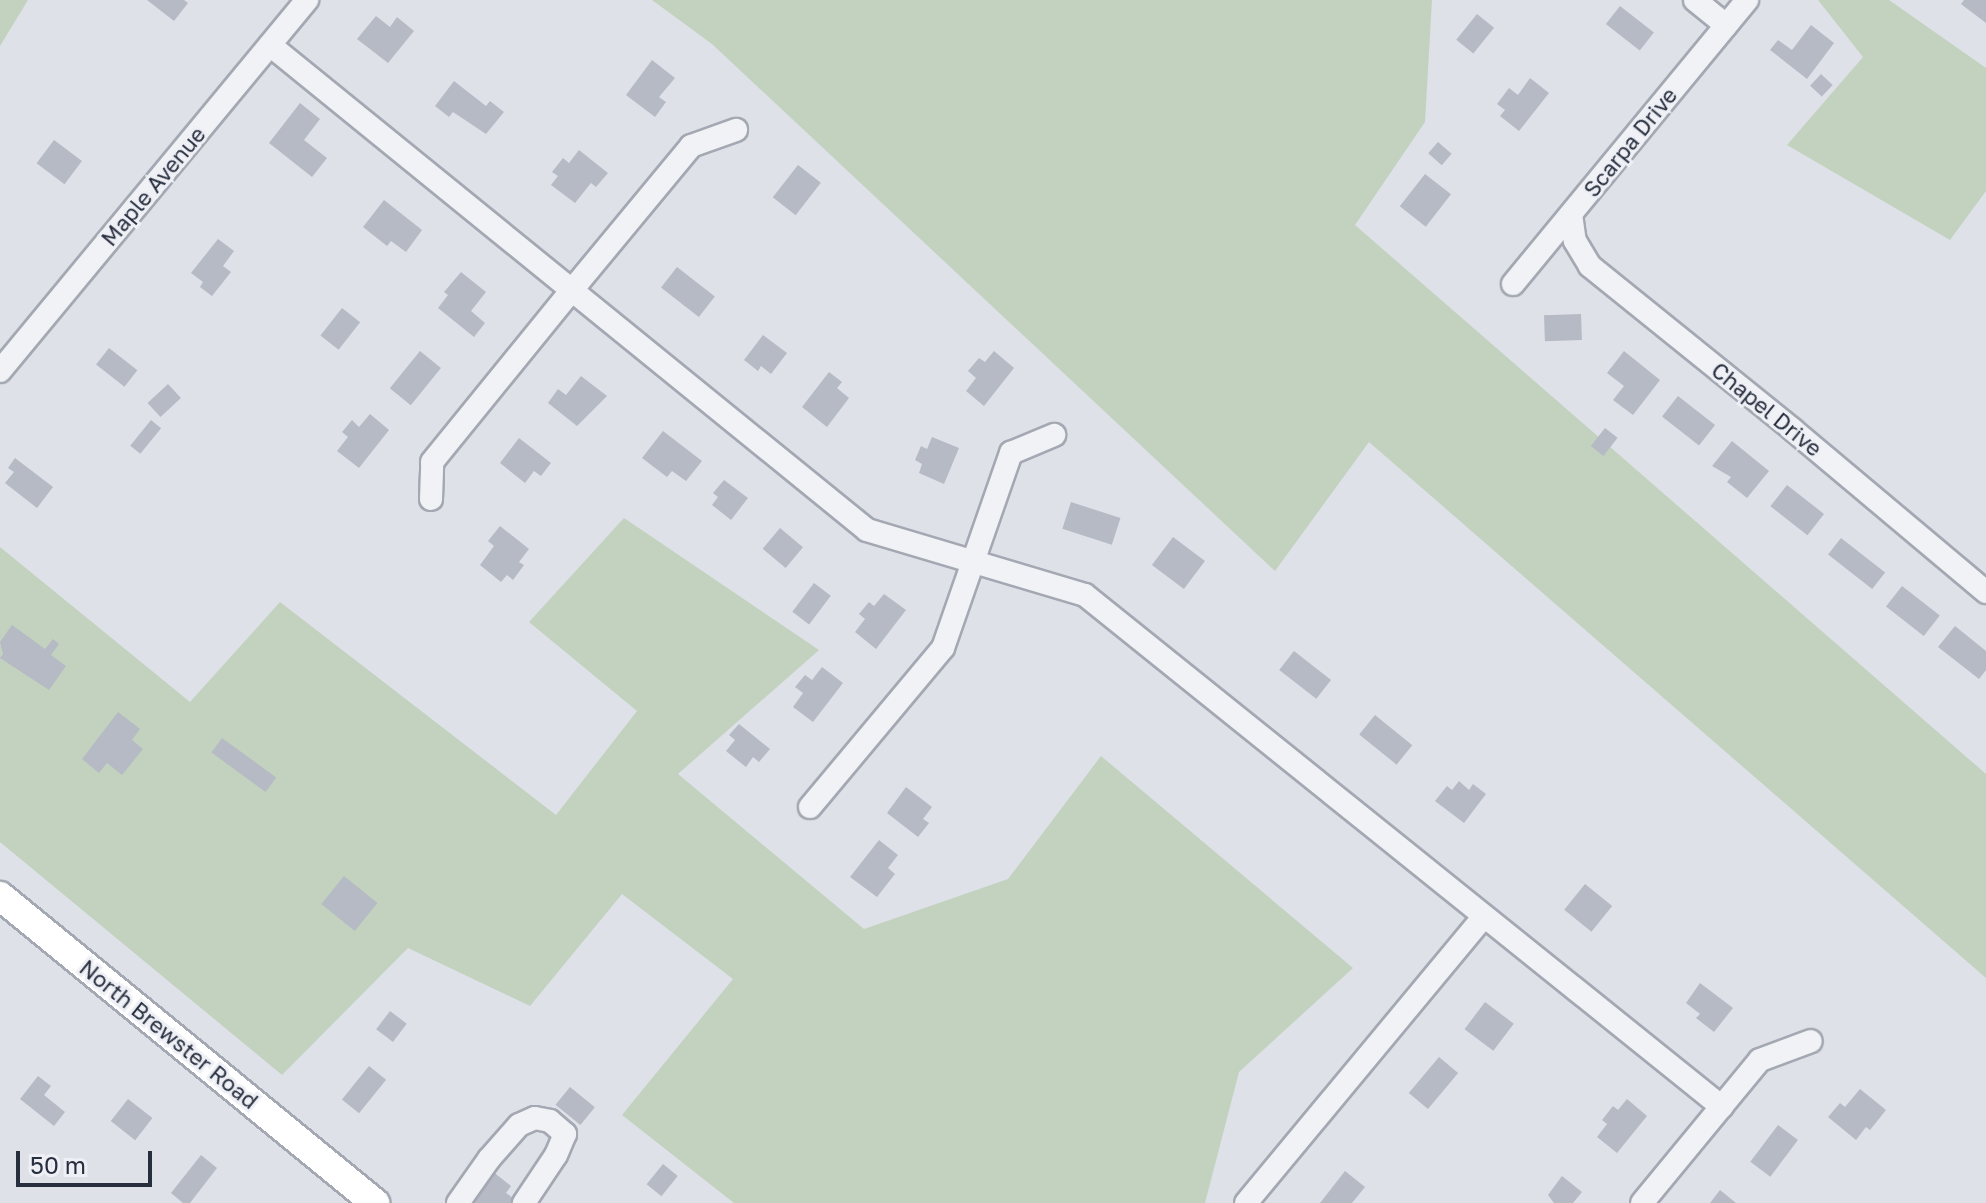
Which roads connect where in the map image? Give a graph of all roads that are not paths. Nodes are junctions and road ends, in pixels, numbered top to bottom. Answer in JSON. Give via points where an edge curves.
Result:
{"nodes":[{"id":1,"x":307,"y":0,"type":"edge"},
{"id":2,"x":1695,"y":0,"type":"edge"},
{"id":3,"x":1747,"y":0,"type":"edge"},
{"id":4,"x":1726,"y":25,"type":"junction"},
{"id":5,"x":270,"y":45,"type":"junction"},
{"id":6,"x":736,"y":130,"type":"dead end"},
{"id":7,"x":1571,"y":214,"type":"junction"},
{"id":8,"x":1513,"y":284,"type":"dead end"},
{"id":9,"x":572,"y":290,"type":"junction"},
{"id":10,"x":0,"y":371,"type":"edge"},
{"id":11,"x":1054,"y":435,"type":"dead end"},
{"id":12,"x":431,"y":499,"type":"dead end"},
{"id":13,"x":973,"y":562,"type":"junction"},
{"id":14,"x":1986,"y":592,"type":"edge"},
{"id":15,"x":810,"y":807,"type":"dead end"},
{"id":16,"x":0,"y":896,"type":"edge"},
{"id":17,"x":1483,"y":918,"type":"junction"},
{"id":18,"x":1811,"y":1041,"type":"dead end"},
{"id":19,"x":1722,"y":1107,"type":"junction"},
{"id":20,"x":375,"y":1203,"type":"edge"},
{"id":21,"x":458,"y":1203,"type":"edge"},
{"id":22,"x":524,"y":1203,"type":"edge"},
{"id":23,"x":1246,"y":1203,"type":"edge"},
{"id":24,"x":1642,"y":1203,"type":"edge"}],
"edges":[{"from":1,"to":5,"type":"street","name":"Maple Avenue"},
{"from":2,"to":4,"type":"street"},
{"from":3,"to":4,"type":"street","name":"Scarpa Drive"},
{"from":4,"to":7,"type":"street","name":"Scarpa Drive"},
{"from":5,"to":9,"type":"street"},
{"from":5,"to":10,"type":"street","name":"Maple Avenue"},
{"from":6,"to":9,"type":"street","via":[[691,146]]},
{"from":7,"to":8,"type":"street","name":"Scarpa Drive"},
{"from":7,"to":14,"type":"street","name":"Chapel Drive","via":[[1575,241],[1590,266]]},
{"from":9,"to":12,"type":"street","via":[[432,462]]},
{"from":9,"to":13,"type":"street","via":[[867,530]]},
{"from":11,"to":13,"type":"street","via":[[1011,453]]},
{"from":13,"to":15,"type":"street","via":[[943,648]]},
{"from":13,"to":17,"type":"street","via":[[1085,595]]},
{"from":16,"to":20,"type":"main road","name":"North Brewster Road"},
{"from":17,"to":19,"type":"street"},
{"from":17,"to":23,"type":"street"},
{"from":18,"to":19,"type":"street","via":[[1760,1060]]},
{"from":19,"to":24,"type":"street"},
{"from":21,"to":22,"type":"street","via":[[519,1125],[535,1118],[550,1121],[565,1134]]}]}
